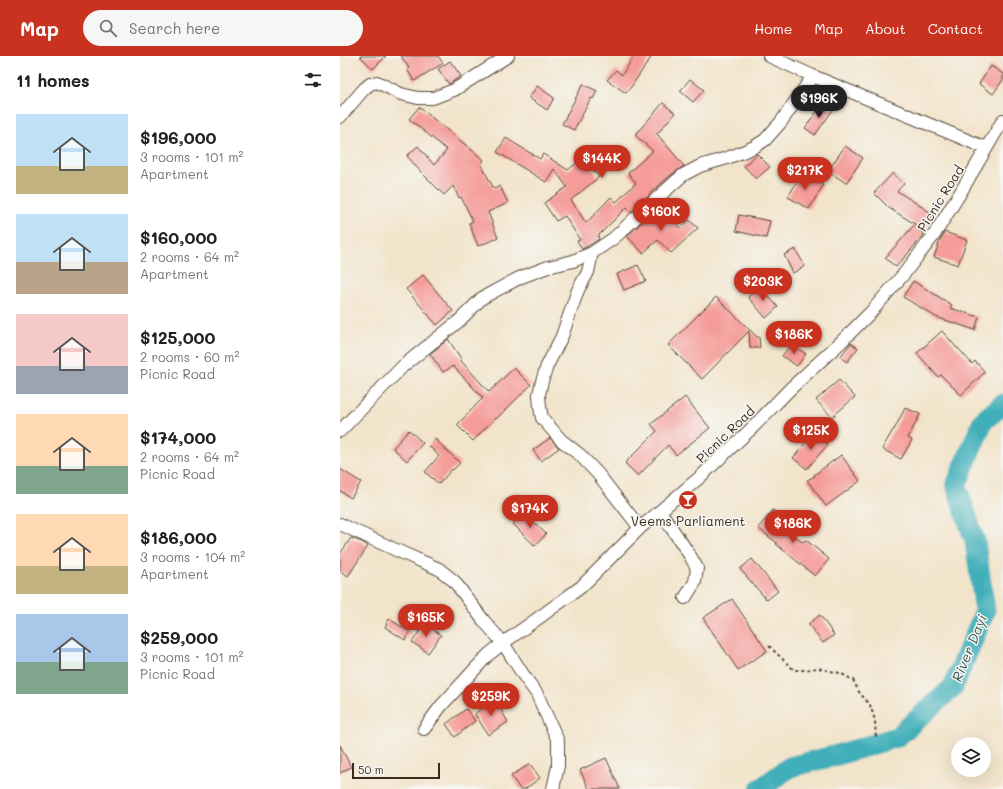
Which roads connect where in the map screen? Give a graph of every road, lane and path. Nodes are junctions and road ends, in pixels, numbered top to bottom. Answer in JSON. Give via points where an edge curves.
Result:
{"nodes":[{"id":1,"x":508,"y":56,"type":"edge"},
{"id":2,"x":769,"y":56,"type":"edge"},
{"id":3,"x":814,"y":76,"type":"junction"},
{"id":4,"x":340,"y":117,"type":"edge"},
{"id":5,"x":1003,"y":120,"type":"edge"},
{"id":6,"x":986,"y":148,"type":"junction"},
{"id":7,"x":592,"y":253,"type":"junction"},
{"id":8,"x":340,"y":430,"type":"edge"},
{"id":9,"x":660,"y":511,"type":"junction"},
{"id":10,"x":340,"y":524,"type":"edge"},
{"id":11,"x":640,"y":528,"type":"junction"},
{"id":12,"x":685,"y":598,"type":"dead end"},
{"id":13,"x":503,"y":643,"type":"junction"},
{"id":14,"x":769,"y":646,"type":"dead end"},
{"id":15,"x":424,"y":729,"type":"dead end"},
{"id":16,"x":876,"y":739,"type":"dead end"},
{"id":17,"x":553,"y":789,"type":"edge"}],
"edges":[{"from":1,"to":4,"type":"street","via":[[454,90],[433,98],[401,94],[377,82],[370,84]]},
{"from":2,"to":3,"type":"street"},
{"from":3,"to":6,"type":"street"},
{"from":3,"to":7,"type":"street","via":[[765,140],[740,153],[700,166],[683,175],[614,238]]},
{"from":5,"to":6,"type":"street","name":"Picnic Road"},
{"from":6,"to":9,"type":"street","name":"Picnic Road","via":[[934,235],[871,312],[746,434]]},
{"from":7,"to":8,"type":"street","via":[[519,278],[482,298],[459,321],[403,366]]},
{"from":7,"to":11,"type":"street","via":[[588,272],[547,366],[539,394],[540,407],[542,418],[561,440],[598,474]]},
{"from":9,"to":11,"type":"street","name":"Picnic Road"},
{"from":9,"to":12,"type":"street","via":[[697,568],[695,582]]},
{"from":10,"to":13,"type":"street","via":[[439,569],[454,581]]},
{"from":11,"to":13,"type":"street","name":"Picnic Road","via":[[581,586]]},
{"from":13,"to":15,"type":"street","name":"Picnic Road","via":[[488,655],[441,706]]},
{"from":13,"to":17,"type":"street","via":[[537,694],[558,742],[558,766]]},
{"from":14,"to":16,"type":"path","via":[[794,670],[816,668],[840,673],[853,680],[870,705],[875,720]]}]}
